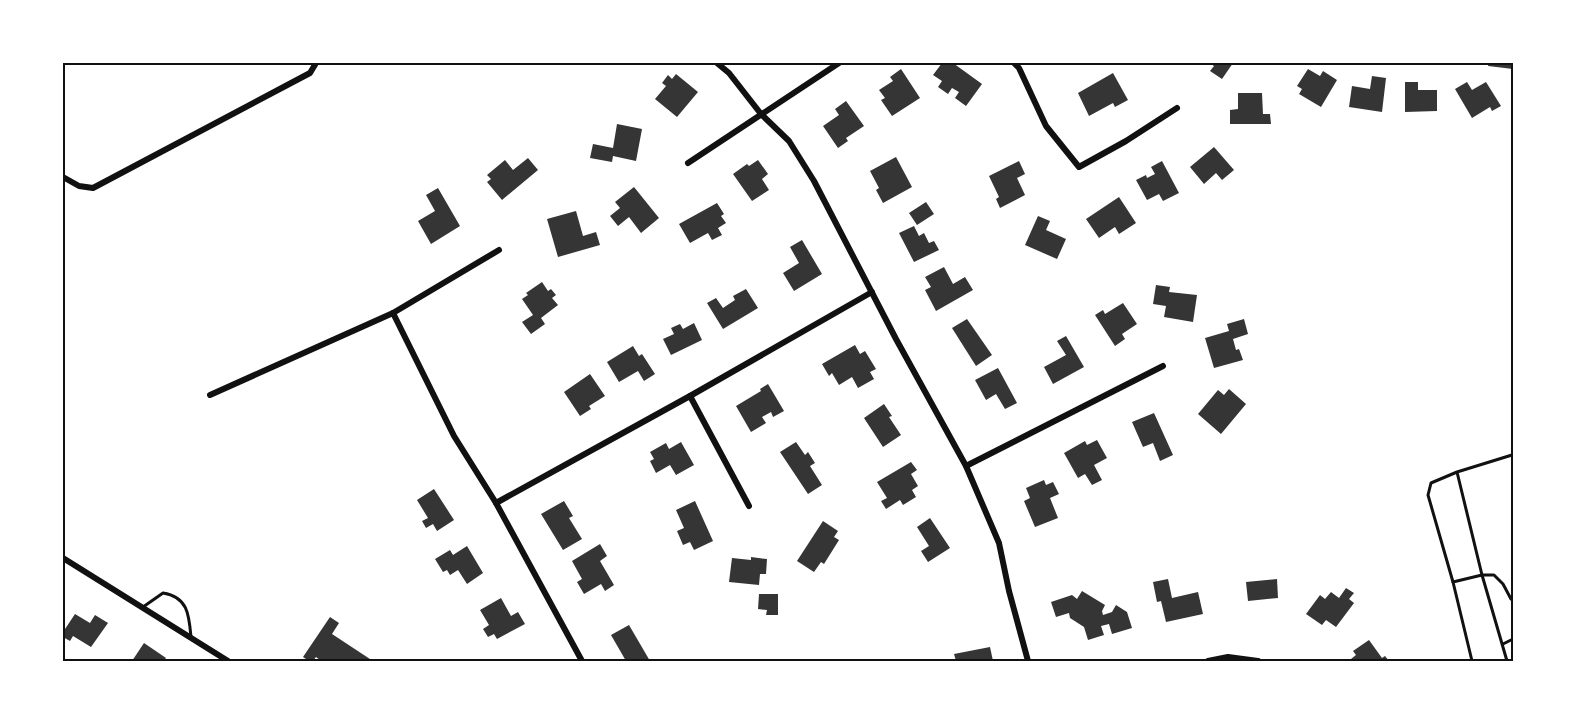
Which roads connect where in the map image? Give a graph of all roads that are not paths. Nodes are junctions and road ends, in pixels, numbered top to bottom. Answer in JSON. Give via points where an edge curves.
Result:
{"nodes":[{"id":1,"x":316,"y":63,"type":"edge"},
{"id":2,"x":717,"y":63,"type":"edge"},
{"id":3,"x":839,"y":63,"type":"edge"},
{"id":4,"x":1014,"y":63,"type":"edge"},
{"id":5,"x":1177,"y":108,"type":"dead end"},
{"id":6,"x":761,"y":114,"type":"junction"},
{"id":7,"x":688,"y":163,"type":"dead end"},
{"id":8,"x":63,"y":177,"type":"edge"},
{"id":9,"x":499,"y":250,"type":"dead end"},
{"id":10,"x":872,"y":291,"type":"junction"},
{"id":11,"x":393,"y":313,"type":"junction"},
{"id":12,"x":1163,"y":366,"type":"dead end"},
{"id":13,"x":210,"y":395,"type":"dead end"},
{"id":14,"x":690,"y":396,"type":"junction"},
{"id":15,"x":1512,"y":455,"type":"edge"},
{"id":16,"x":966,"y":466,"type":"junction"},
{"id":17,"x":1457,"y":472,"type":"junction"},
{"id":18,"x":496,"y":503,"type":"junction"},
{"id":19,"x":749,"y":506,"type":"dead end"},
{"id":20,"x":63,"y":558,"type":"edge"},
{"id":21,"x":1482,"y":575,"type":"junction"},
{"id":22,"x":1453,"y":582,"type":"junction"},
{"id":23,"x":1511,"y":599,"type":"dead end"},
{"id":24,"x":142,"y":608,"type":"junction"},
{"id":25,"x":191,"y":638,"type":"junction"},
{"id":26,"x":1513,"y":639,"type":"edge"},
{"id":27,"x":1503,"y":644,"type":"junction"},
{"id":28,"x":228,"y":661,"type":"edge"},
{"id":29,"x":582,"y":661,"type":"edge"},
{"id":30,"x":1028,"y":661,"type":"edge"},
{"id":31,"x":1208,"y":661,"type":"edge"},
{"id":32,"x":1258,"y":661,"type":"edge"},
{"id":33,"x":1472,"y":661,"type":"edge"},
{"id":34,"x":1507,"y":661,"type":"edge"}],
"edges":[{"from":1,"to":8,"type":"street","via":[[310,73],[93,188]]},
{"from":2,"to":6,"type":"street"},
{"from":3,"to":6,"type":"street"},
{"from":4,"to":5,"type":"street","via":[[1046,126],[1079,167]]},
{"from":6,"to":7,"type":"street"},
{"from":6,"to":10,"type":"street","via":[[789,141]]},
{"from":9,"to":11,"type":"street"},
{"from":10,"to":14,"type":"street"},
{"from":10,"to":16,"type":"street"},
{"from":11,"to":13,"type":"street"},
{"from":11,"to":18,"type":"street","via":[[454,436]]},
{"from":12,"to":16,"type":"street"},
{"from":14,"to":18,"type":"street"},
{"from":14,"to":19,"type":"street"},
{"from":15,"to":17,"type":"lane"},
{"from":16,"to":30,"type":"street","via":[[999,543]]},
{"from":17,"to":21,"type":"lane"},
{"from":17,"to":22,"type":"lane","via":[[1431,483],[1428,495]]},
{"from":18,"to":29,"type":"street"},
{"from":20,"to":24,"type":"street"},
{"from":21,"to":22,"type":"lane"},
{"from":21,"to":23,"type":"lane","via":[[1494,575]]},
{"from":21,"to":27,"type":"lane"},
{"from":22,"to":33,"type":"lane"},
{"from":24,"to":25,"type":"street"},
{"from":24,"to":25,"type":"lane","via":[[163,593],[174,594],[189,616]]},
{"from":25,"to":28,"type":"street"},
{"from":26,"to":27,"type":"lane"},
{"from":27,"to":34,"type":"lane"},
{"from":31,"to":32,"type":"street","via":[[1228,657]]}]}
